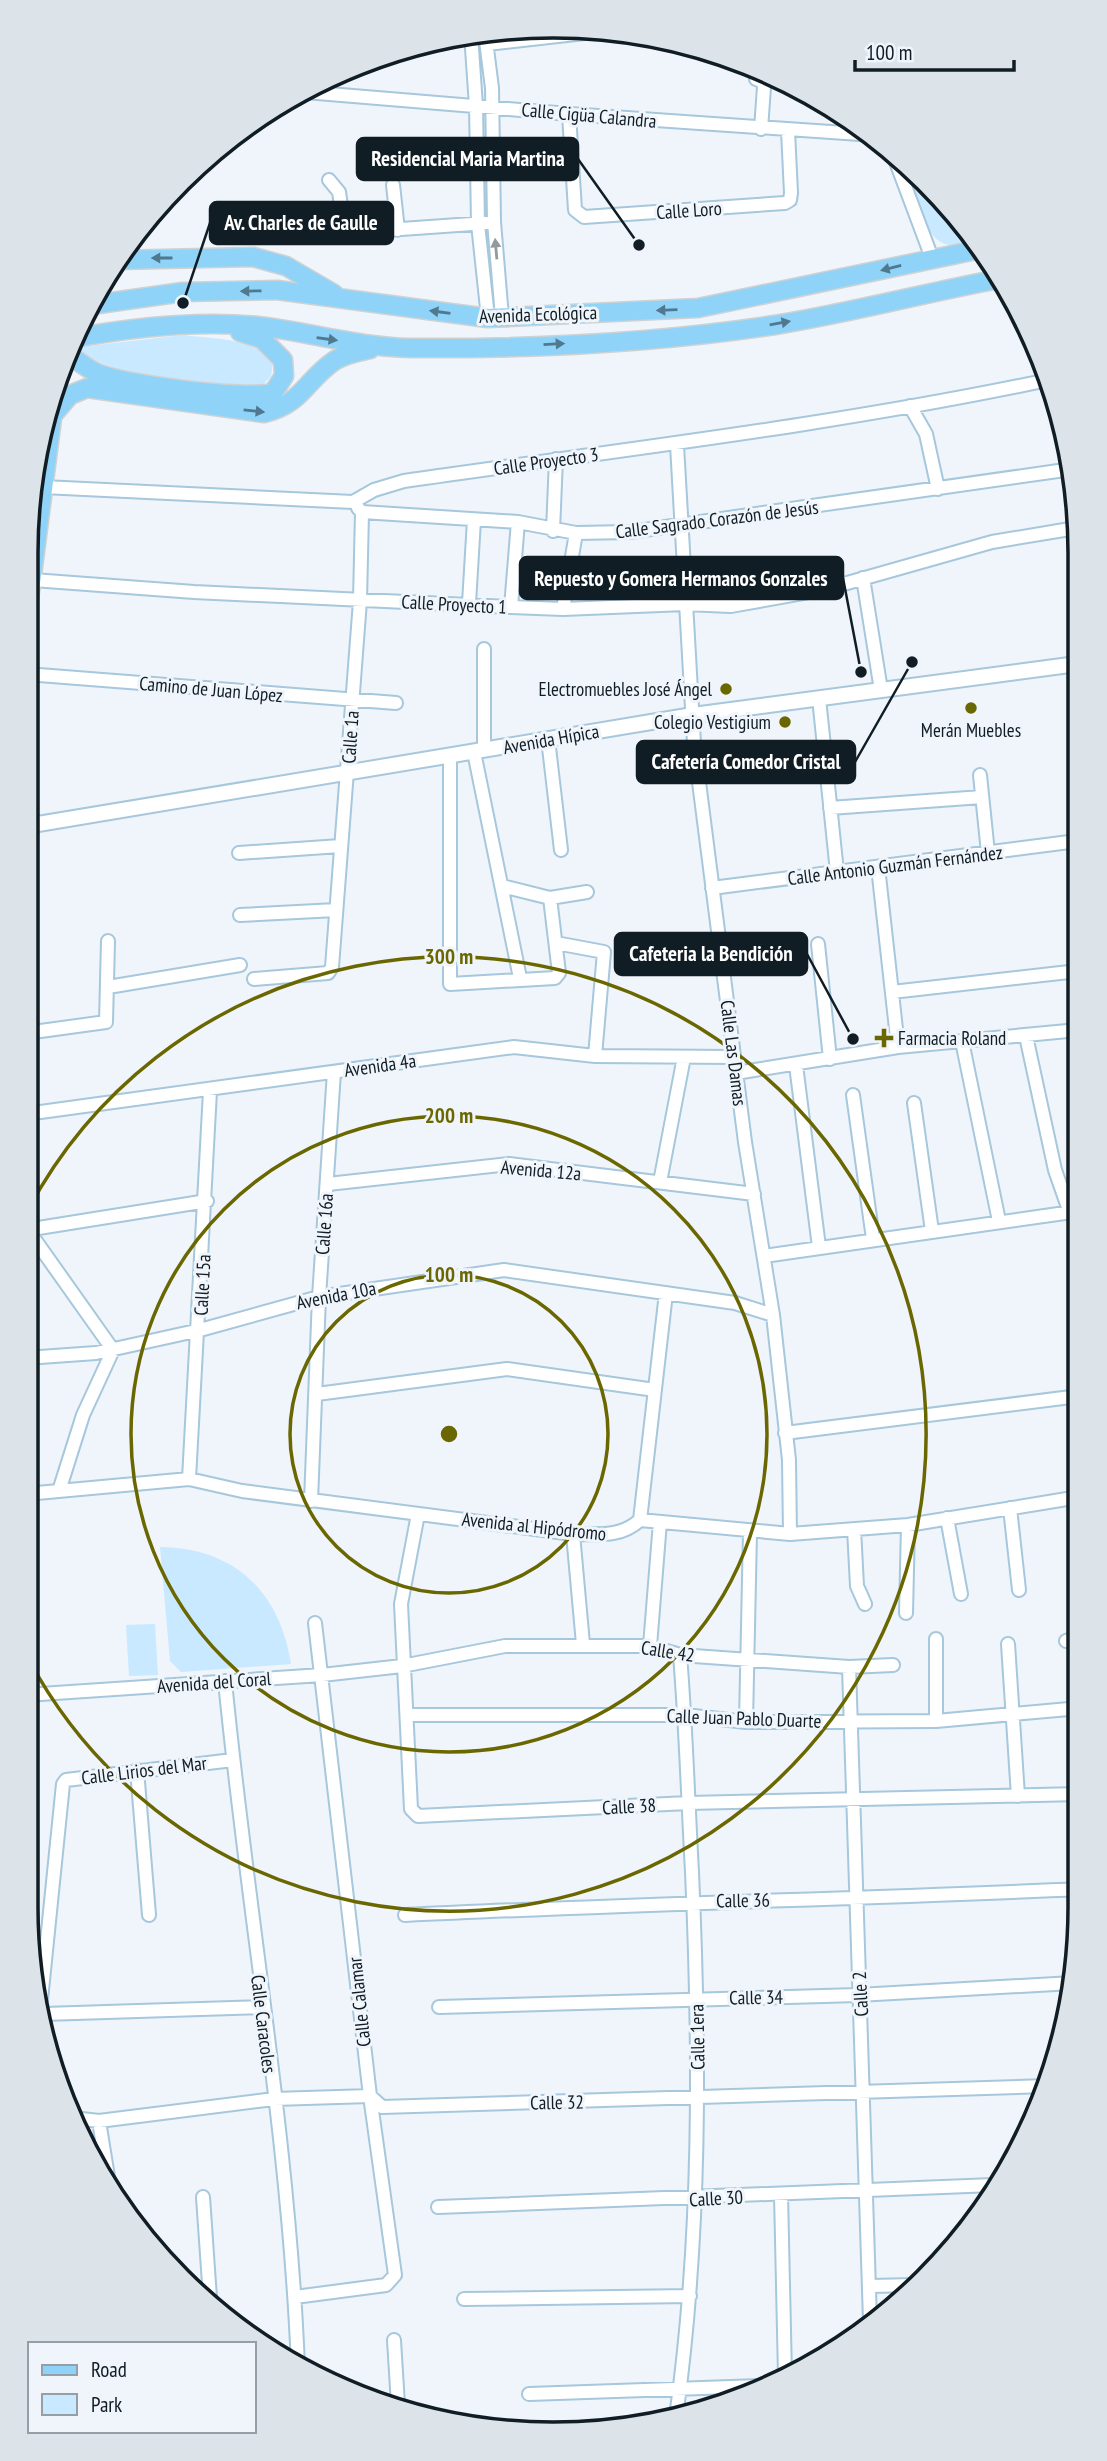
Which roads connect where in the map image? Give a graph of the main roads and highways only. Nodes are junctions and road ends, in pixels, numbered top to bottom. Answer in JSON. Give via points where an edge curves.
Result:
{"nodes":[{"id":1,"x":970,"y":251,"type":"edge"},
{"id":2,"x":130,"y":260,"type":"edge"},
{"id":3,"x":991,"y":281,"type":"edge"},
{"id":4,"x":343,"y":299,"type":"junction"},
{"id":5,"x":103,"y":303,"type":"edge"},
{"id":6,"x":217,"y":324,"type":"junction"},
{"id":7,"x":88,"y":335,"type":"edge"},
{"id":8,"x":386,"y":345,"type":"junction"},
{"id":9,"x":77,"y":359,"type":"edge"},
{"id":10,"x":60,"y":406,"type":"edge"}],
"edges":[{"from":1,"to":4,"type":"main road","name":"Avenida Ecológica","one_way":true,"via":[[698,308],[495,318]]},
{"from":4,"to":2,"type":"main road","one_way":true,"via":[[286,266],[253,257]]},
{"from":8,"to":3,"type":"main road","one_way":true,"via":[[506,346],[704,335]]},
{"from":4,"to":5,"type":"main road","name":"Avenida Ecológica","one_way":true,"via":[[276,290],[183,292]]},
{"from":6,"to":7,"type":"main road","via":[[176,324]]},
{"from":6,"to":8,"type":"main road","one_way":true},
{"from":6,"to":9,"type":"main road","via":[[262,339],[276,350],[283,360],[284,376],[273,393],[258,397],[117,379]]},
{"from":10,"to":8,"type":"main road","one_way":true,"via":[[87,387],[264,413],[289,405],[337,359]]}]}
